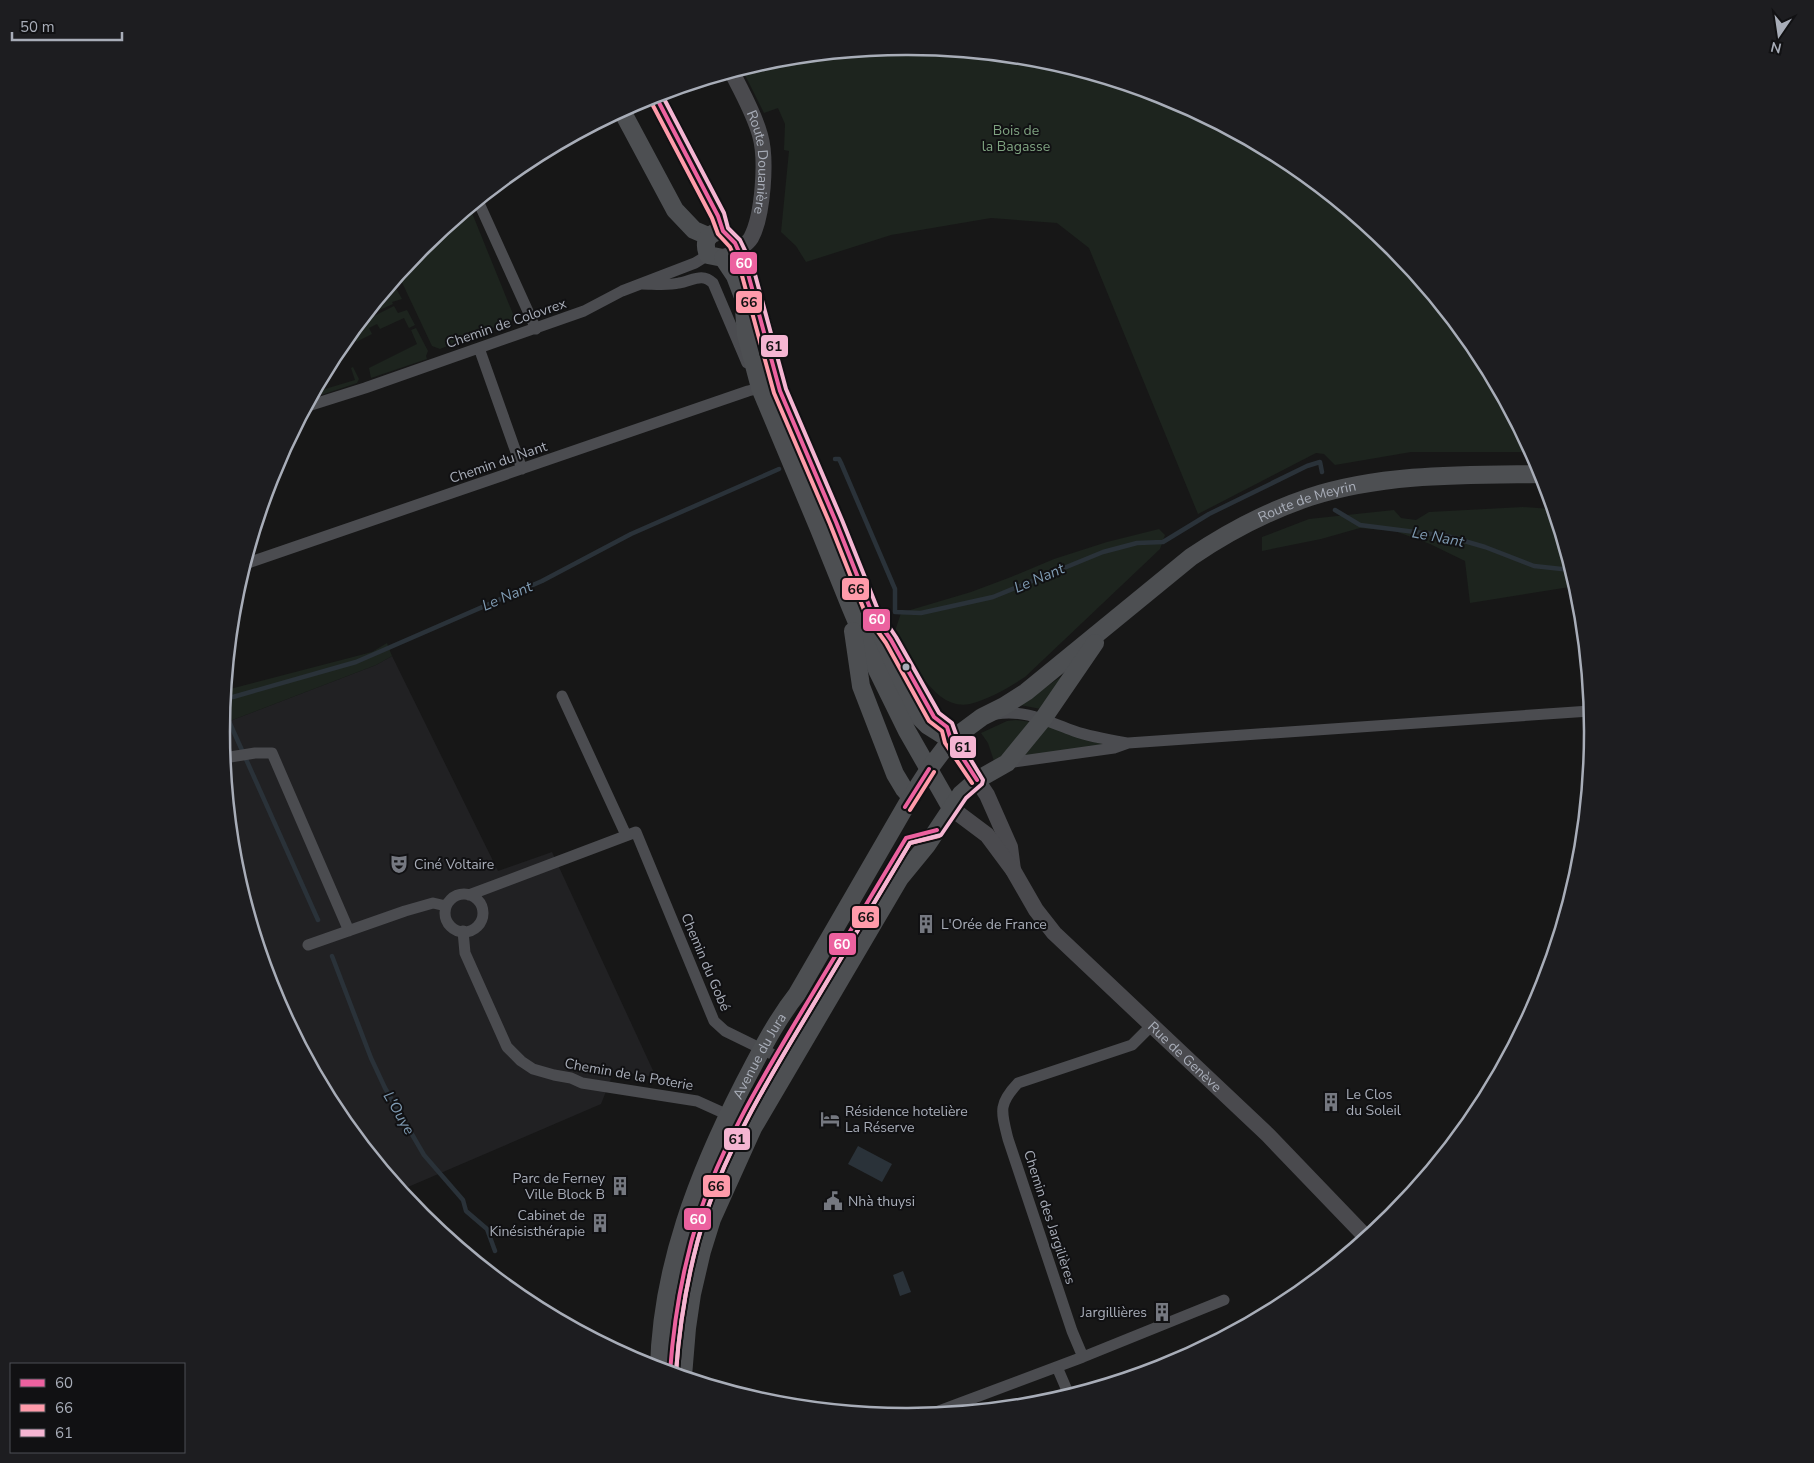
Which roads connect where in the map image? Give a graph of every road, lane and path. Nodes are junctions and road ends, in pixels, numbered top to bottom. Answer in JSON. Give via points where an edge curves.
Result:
{"nodes":[{"id":1,"x":735,"y":77,"type":"edge"},
{"id":2,"x":659,"y":102,"type":"edge"},
{"id":3,"x":625,"y":117,"type":"edge"},
{"id":4,"x":481,"y":207,"type":"edge"},
{"id":5,"x":715,"y":234,"type":"junction"},
{"id":6,"x":723,"y":255,"type":"junction"},
{"id":7,"x":642,"y":284,"type":"junction"},
{"id":8,"x":536,"y":329,"type":"junction"},
{"id":9,"x":480,"y":348,"type":"junction"},
{"id":10,"x":760,"y":388,"type":"junction"},
{"id":11,"x":315,"y":404,"type":"edge"},
{"id":12,"x":522,"y":469,"type":"junction"},
{"id":13,"x":1532,"y":474,"type":"edge"},
{"id":14,"x":253,"y":561,"type":"edge"},
{"id":15,"x":850,"y":606,"type":"junction"},
{"id":16,"x":1107,"y":627,"type":"junction"},
{"id":17,"x":562,"y":696,"type":"dead end"},
{"id":18,"x":1583,"y":711,"type":"edge"},
{"id":19,"x":982,"y":717,"type":"junction"},
{"id":20,"x":1043,"y":719,"type":"junction"},
{"id":21,"x":951,"y":740,"type":"junction"},
{"id":22,"x":1128,"y":743,"type":"junction"},
{"id":23,"x":231,"y":757,"type":"edge"},
{"id":24,"x":1007,"y":763,"type":"junction"},
{"id":25,"x":929,"y":769,"type":"junction"},
{"id":26,"x":977,"y":780,"type":"junction"},
{"id":27,"x":911,"y":797,"type":"junction"},
{"id":28,"x":951,"y":808,"type":"junction"},
{"id":29,"x":631,"y":833,"type":"junction"},
{"id":30,"x":1013,"y":870,"type":"junction"},
{"id":31,"x":469,"y":895,"type":"junction"},
{"id":32,"x":446,"y":906,"type":"junction"},
{"id":33,"x":349,"y":931,"type":"junction"},
{"id":34,"x":464,"y":932,"type":"junction"},
{"id":35,"x":308,"y":945,"type":"dead end"},
{"id":36,"x":1151,"y":1026,"type":"junction"},
{"id":37,"x":762,"y":1049,"type":"junction"},
{"id":38,"x":792,"y":1064,"type":"junction"},
{"id":39,"x":728,"y":1115,"type":"junction"},
{"id":40,"x":753,"y":1128,"type":"junction"},
{"id":41,"x":1361,"y":1232,"type":"edge"},
{"id":42,"x":1224,"y":1300,"type":"dead end"},
{"id":43,"x":1083,"y":1357,"type":"junction"},
{"id":44,"x":660,"y":1361,"type":"edge"},
{"id":45,"x":1057,"y":1367,"type":"junction"},
{"id":46,"x":684,"y":1370,"type":"edge"},
{"id":47,"x":1066,"y":1389,"type":"edge"},
{"id":48,"x":951,"y":1407,"type":"edge"}],
"edges":[{"from":1,"to":6,"type":"street","name":"Route Douanière","via":[[757,125],[764,159],[754,231],[750,239]]},
{"from":2,"to":5,"type":"main road","via":[[718,216]]},
{"from":3,"to":5,"type":"main road","via":[[675,210],[694,230]]},
{"from":4,"to":8,"type":"street"},
{"from":5,"to":6,"type":"main road","via":[[731,238]]},
{"from":5,"to":6,"type":"main road","via":[[706,242],[706,248]]},
{"from":6,"to":7,"type":"street","name":"Chemin de Colovrex"},
{"from":6,"to":10,"type":"main road","via":[[742,296],[746,335]]},
{"from":6,"to":21,"type":"main road","via":[[748,270],[780,391],[906,699],[927,725]]},
{"from":7,"to":8,"type":"street","name":"Chemin de Colovrex"},
{"from":7,"to":10,"type":"street","via":[[678,284],[694,278],[710,280]]},
{"from":8,"to":9,"type":"street","name":"Chemin de Colovrex"},
{"from":9,"to":11,"type":"street","name":"Chemin de Colovrex"},
{"from":9,"to":12,"type":"street"},
{"from":10,"to":12,"type":"street","name":"Chemin du Nant"},
{"from":10,"to":15,"type":"main road"},
{"from":12,"to":14,"type":"street","name":"Chemin du Nant"},
{"from":13,"to":16,"type":"main road","name":"Route de Meyrin","via":[[1383,481],[1304,499],[1262,516],[1214,542],[1163,578]]},
{"from":15,"to":25,"type":"main road","via":[[877,670]]},
{"from":15,"to":27,"type":"main road","via":[[861,686],[895,774]]},
{"from":16,"to":19,"type":"main road","name":"Route de Meyrin","via":[[1026,692]]},
{"from":16,"to":20,"type":"main road","name":"Route de Meyrin"},
{"from":17,"to":29,"type":"street","name":"Chemin du Gobé"},
{"from":18,"to":22,"type":"street"},
{"from":19,"to":20,"type":"street","via":[[1015,712]]},
{"from":19,"to":21,"type":"main road","name":"Route de Meyrin"},
{"from":20,"to":22,"type":"street","via":[[1075,731]]},
{"from":20,"to":24,"type":"main road","name":"Route de Meyrin"},
{"from":21,"to":25,"type":"main road","name":"Route de Meyrin"},
{"from":21,"to":26,"type":"main road"},
{"from":22,"to":24,"type":"street","via":[[1114,748]]},
{"from":23,"to":33,"type":"street","via":[[255,752],[272,753]]},
{"from":24,"to":26,"type":"main road","name":"Route de Meyrin"},
{"from":25,"to":27,"type":"main road","name":"Avenue du Jura"},
{"from":25,"to":28,"type":"main road"},
{"from":26,"to":28,"type":"main road","name":"Route de Meyrin"},
{"from":26,"to":30,"type":"street","name":"Rue de Genève","via":[[1010,847]]},
{"from":27,"to":37,"type":"main road","name":"Avenue du Jura","via":[[798,994],[777,1020]]},
{"from":28,"to":30,"type":"street","name":"Rue de Genève","via":[[986,835]]},
{"from":28,"to":38,"type":"main road","via":[[928,845],[900,878]]},
{"from":29,"to":31,"type":"street"},
{"from":29,"to":37,"type":"street","name":"Chemin du Gobé","via":[[714,1021],[725,1031]]},
{"from":30,"to":36,"type":"street","name":"Rue de Genève","via":[[1036,910],[1054,933]]},
{"from":31,"to":32,"type":"street","via":[[457,895]]},
{"from":31,"to":34,"type":"street","via":[[479,901],[483,918],[478,926]]},
{"from":32,"to":33,"type":"street","via":[[433,904]]},
{"from":32,"to":34,"type":"street","via":[[450,925]]},
{"from":33,"to":35,"type":"street"},
{"from":34,"to":39,"type":"street","name":"Chemin de la Poterie","via":[[465,953],[474,975],[504,1042],[520,1061],[533,1069],[582,1082],[687,1099]]},
{"from":36,"to":41,"type":"street","name":"Rue de Genève","via":[[1278,1145]]},
{"from":36,"to":43,"type":"street","name":"Chemin des Jargilières","via":[[1132,1045],[1018,1083],[1006,1096],[1003,1106],[1008,1139]]},
{"from":37,"to":38,"type":"street","name":"Chemin du Gobé"},
{"from":37,"to":39,"type":"main road","name":"Avenue du Jura"},
{"from":38,"to":40,"type":"main road"},
{"from":39,"to":40,"type":"street","name":"Chemin de la Poterie"},
{"from":39,"to":44,"type":"main road","name":"Avenue du Jura","via":[[679,1241],[665,1303]]},
{"from":40,"to":46,"type":"main road","via":[[712,1219],[702,1251],[691,1302]]},
{"from":42,"to":43,"type":"street"},
{"from":43,"to":45,"type":"street"},
{"from":45,"to":47,"type":"street"},
{"from":45,"to":48,"type":"street"}]}
